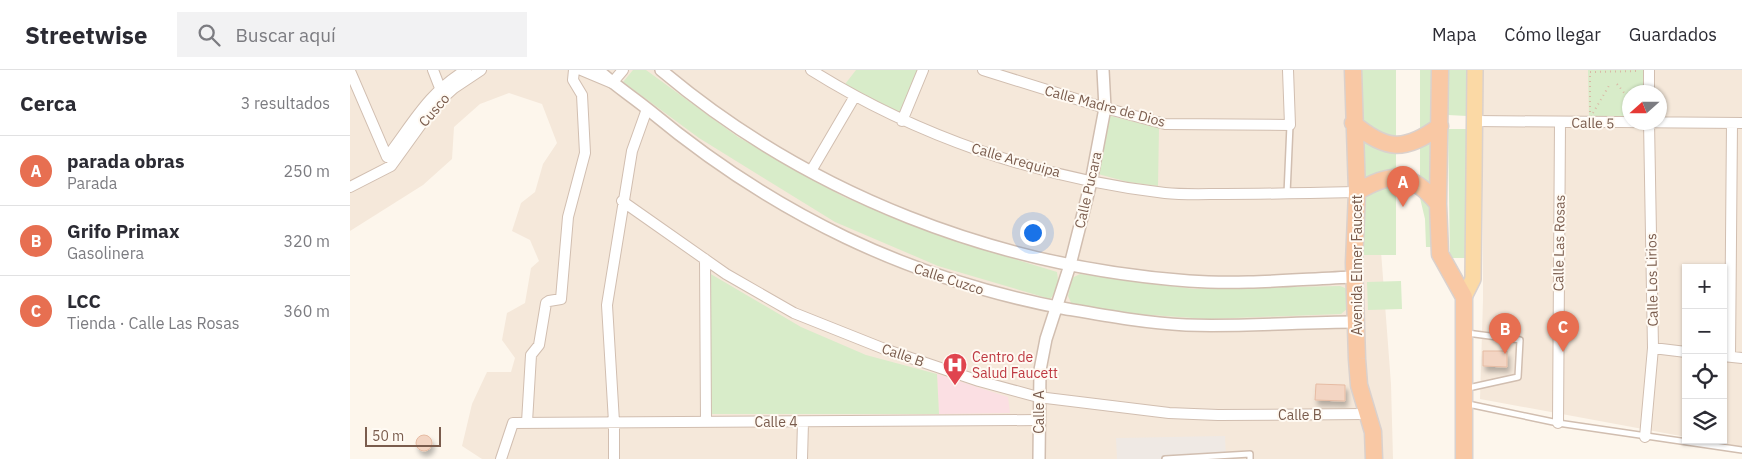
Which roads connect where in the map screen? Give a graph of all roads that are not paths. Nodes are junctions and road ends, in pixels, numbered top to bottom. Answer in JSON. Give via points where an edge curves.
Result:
{"nodes":[{"id":1,"x":433,"y":70,"type":"edge"},
{"id":2,"x":466,"y":70,"type":"edge"},
{"id":3,"x":481,"y":70,"type":"edge"},
{"id":4,"x":574,"y":70,"type":"edge"},
{"id":5,"x":581,"y":70,"type":"edge"},
{"id":6,"x":598,"y":70,"type":"edge"},
{"id":7,"x":623,"y":70,"type":"edge"},
{"id":8,"x":661,"y":70,"type":"edge"},
{"id":9,"x":811,"y":70,"type":"edge"},
{"id":10,"x":923,"y":70,"type":"edge"},
{"id":11,"x":983,"y":70,"type":"edge"},
{"id":12,"x":1103,"y":70,"type":"edge"},
{"id":13,"x":1288,"y":70,"type":"edge"},
{"id":14,"x":1353,"y":70,"type":"edge"},
{"id":15,"x":1440,"y":70,"type":"edge"},
{"id":16,"x":1475,"y":70,"type":"edge"},
{"id":17,"x":1649,"y":70,"type":"edge"},
{"id":18,"x":350,"y":72,"type":"edge"},
{"id":19,"x":612,"y":83,"type":"junction"},
{"id":20,"x":1649,"y":85,"type":"edge"},
{"id":21,"x":440,"y":88,"type":"junction"},
{"id":22,"x":855,"y":96,"type":"junction"},
{"id":23,"x":1105,"y":108,"type":"junction"},
{"id":24,"x":647,"y":109,"type":"junction"},
{"id":25,"x":902,"y":121,"type":"junction"},
{"id":26,"x":1474,"y":121,"type":"junction"},
{"id":27,"x":1560,"y":122,"type":"junction"},
{"id":28,"x":1353,"y":123,"type":"junction"},
{"id":29,"x":1622,"y":123,"type":"edge"},
{"id":30,"x":1667,"y":123,"type":"edge"},
{"id":31,"x":1737,"y":123,"type":"edge"},
{"id":32,"x":1290,"y":125,"type":"junction"},
{"id":33,"x":1440,"y":126,"type":"junction"},
{"id":34,"x":1650,"y":130,"type":"edge"},
{"id":35,"x":811,"y":171,"type":"junction"},
{"id":36,"x":1091,"y":182,"type":"junction"},
{"id":37,"x":350,"y":187,"type":"edge"},
{"id":38,"x":1357,"y":192,"type":"junction"},
{"id":39,"x":1287,"y":195,"type":"junction"},
{"id":40,"x":622,"y":202,"type":"junction"},
{"id":41,"x":1438,"y":204,"type":"junction"},
{"id":42,"x":705,"y":259,"type":"junction"},
{"id":43,"x":1070,"y":265,"type":"junction"},
{"id":44,"x":1355,"y":277,"type":"junction"},
{"id":45,"x":1464,"y":297,"type":"junction"},
{"id":46,"x":1055,"y":306,"type":"junction"},
{"id":47,"x":1356,"y":322,"type":"junction"},
{"id":48,"x":1464,"y":333,"type":"junction"},
{"id":49,"x":1653,"y":348,"type":"junction"},
{"id":50,"x":1682,"y":352,"type":"edge"},
{"id":51,"x":1727,"y":357,"type":"edge"},
{"id":52,"x":1742,"y":358,"type":"edge"},
{"id":53,"x":1465,"y":396,"type":"junction"},
{"id":54,"x":1038,"y":397,"type":"junction"},
{"id":55,"x":1366,"y":414,"type":"junction"},
{"id":56,"x":1039,"y":420,"type":"junction"},
{"id":57,"x":527,"y":422,"type":"junction"},
{"id":58,"x":614,"y":422,"type":"junction"},
{"id":59,"x":706,"y":422,"type":"junction"},
{"id":60,"x":803,"y":422,"type":"junction"},
{"id":61,"x":1558,"y":423,"type":"junction"},
{"id":62,"x":1645,"y":437,"type":"junction"},
{"id":63,"x":1742,"y":450,"type":"edge"},
{"id":64,"x":1373,"y":458,"type":"edge"},
{"id":65,"x":501,"y":459,"type":"edge"},
{"id":66,"x":614,"y":459,"type":"edge"},
{"id":67,"x":802,"y":459,"type":"edge"},
{"id":68,"x":1039,"y":459,"type":"edge"},
{"id":69,"x":1165,"y":459,"type":"edge"},
{"id":70,"x":1250,"y":459,"type":"edge"},
{"id":71,"x":1464,"y":459,"type":"edge"}],
"edges":[{"from":1,"to":21,"type":"street"},
{"from":2,"to":21,"type":"street"},
{"from":3,"to":37,"type":"street","name":"Cusco","via":[[435,105],[397,160]]},
{"from":4,"to":57,"type":"street","via":[[573,80],[582,95],[585,153],[568,217],[561,299],[546,303],[539,345],[531,355]]},
{"from":5,"to":19,"type":"street"},
{"from":6,"to":19,"type":"street","name":"Calle Cuzco"},
{"from":7,"to":19,"type":"street"},
{"from":8,"to":35,"type":"street","via":[[742,130]]},
{"from":9,"to":22,"type":"street","name":"Calle Arequipa"},
{"from":10,"to":25,"type":"street"},
{"from":11,"to":23,"type":"street","name":"Calle Madre de Dios"},
{"from":12,"to":23,"type":"street","name":"Calle Pucara"},
{"from":13,"to":32,"type":"street"},
{"from":14,"to":28,"type":"highway","name":"Avenida Elmer Faucett"},
{"from":15,"to":33,"type":"highway"},
{"from":16,"to":26,"type":"main road"},
{"from":17,"to":20,"type":"street"},
{"from":18,"to":21,"type":"street","via":[[387,157],[416,115]]},
{"from":19,"to":24,"type":"street","name":"Calle Cuzco"},
{"from":22,"to":25,"type":"street","name":"Calle Arequipa"},
{"from":22,"to":35,"type":"street"},
{"from":23,"to":32,"type":"street","name":"Calle Madre de Dios","via":[[1165,124]]},
{"from":23,"to":36,"type":"street","name":"Calle Pucara"},
{"from":24,"to":40,"type":"street","via":[[632,151]]},
{"from":24,"to":46,"type":"street","name":"Calle Cuzco","via":[[726,170],[831,232],[937,276]]},
{"from":25,"to":36,"type":"street","name":"Calle Arequipa","via":[[974,149]]},
{"from":26,"to":27,"type":"street","name":"Calle 5"},
{"from":26,"to":45,"type":"main road","via":[[1473,279]]},
{"from":27,"to":29,"type":"street","name":"Calle 5"},
{"from":27,"to":61,"type":"street","name":"Calle Las Rosas"},
{"from":28,"to":33,"type":"highway","via":[[1372,139],[1396,145],[1420,141]]},
{"from":28,"to":38,"type":"highway","name":"Avenida Elmer Faucett"},
{"from":30,"to":31,"type":"street","name":"Calle 5"},
{"from":31,"to":51,"type":"street"},
{"from":32,"to":39,"type":"lane"},
{"from":33,"to":41,"type":"highway"},
{"from":34,"to":49,"type":"street","name":"Calle Los Lirios"},
{"from":35,"to":43,"type":"street","via":[[858,196],[936,228],[1023,255]]},
{"from":36,"to":39,"type":"street","name":"Calle Arequipa","via":[[1166,193]]},
{"from":36,"to":43,"type":"street","name":"Calle Pucara"},
{"from":38,"to":39,"type":"street","name":"Calle Arequipa"},
{"from":38,"to":41,"type":"highway","via":[[1381,179],[1403,178],[1424,186]]},
{"from":38,"to":44,"type":"highway","name":"Avenida Elmer Faucett"},
{"from":40,"to":42,"type":"street","name":"Calle B"},
{"from":40,"to":58,"type":"street","via":[[607,305]]},
{"from":41,"to":45,"type":"highway","via":[[1440,254]]},
{"from":42,"to":54,"type":"street","name":"Calle B","via":[[794,313],[887,350]]},
{"from":42,"to":59,"type":"street"},
{"from":43,"to":44,"type":"street","via":[[1198,282]]},
{"from":43,"to":46,"type":"street","name":"Calle Pucara"},
{"from":44,"to":47,"type":"highway","name":"Avenida Elmer Faucett"},
{"from":45,"to":48,"type":"highway"},
{"from":46,"to":47,"type":"street","name":"Calle Cuzco","via":[[1121,319],[1186,324]]},
{"from":46,"to":54,"type":"street","name":"Calle A","via":[[1046,339]]},
{"from":47,"to":55,"type":"highway","name":"Avenida Elmer Faucett","via":[[1359,385]]},
{"from":48,"to":53,"type":"highway"},
{"from":48,"to":53,"type":"lane","via":[[1520,340],[1518,377]]},
{"from":49,"to":50,"type":"street"},
{"from":49,"to":62,"type":"street","name":"Calle Los Lirios"},
{"from":51,"to":52,"type":"street"},
{"from":53,"to":61,"type":"lane"},
{"from":53,"to":71,"type":"highway"},
{"from":54,"to":55,"type":"street","name":"Calle B","via":[[1169,414]]},
{"from":54,"to":56,"type":"street","name":"Calle A"},
{"from":55,"to":64,"type":"highway","name":"Avenida Elmer Faucett","via":[[1373,432]]},
{"from":56,"to":60,"type":"street","name":"Calle 4"},
{"from":56,"to":68,"type":"street","name":"Calle A"},
{"from":57,"to":58,"type":"street","name":"Calle 4"},
{"from":57,"to":65,"type":"street","name":"Calle 4","via":[[514,422]]},
{"from":58,"to":59,"type":"street","name":"Calle 4"},
{"from":58,"to":66,"type":"street"},
{"from":59,"to":60,"type":"street","name":"Calle 4"},
{"from":60,"to":67,"type":"street"},
{"from":61,"to":62,"type":"lane"},
{"from":62,"to":63,"type":"lane"},
{"from":69,"to":70,"type":"lane","via":[[1250,454]]}]}
